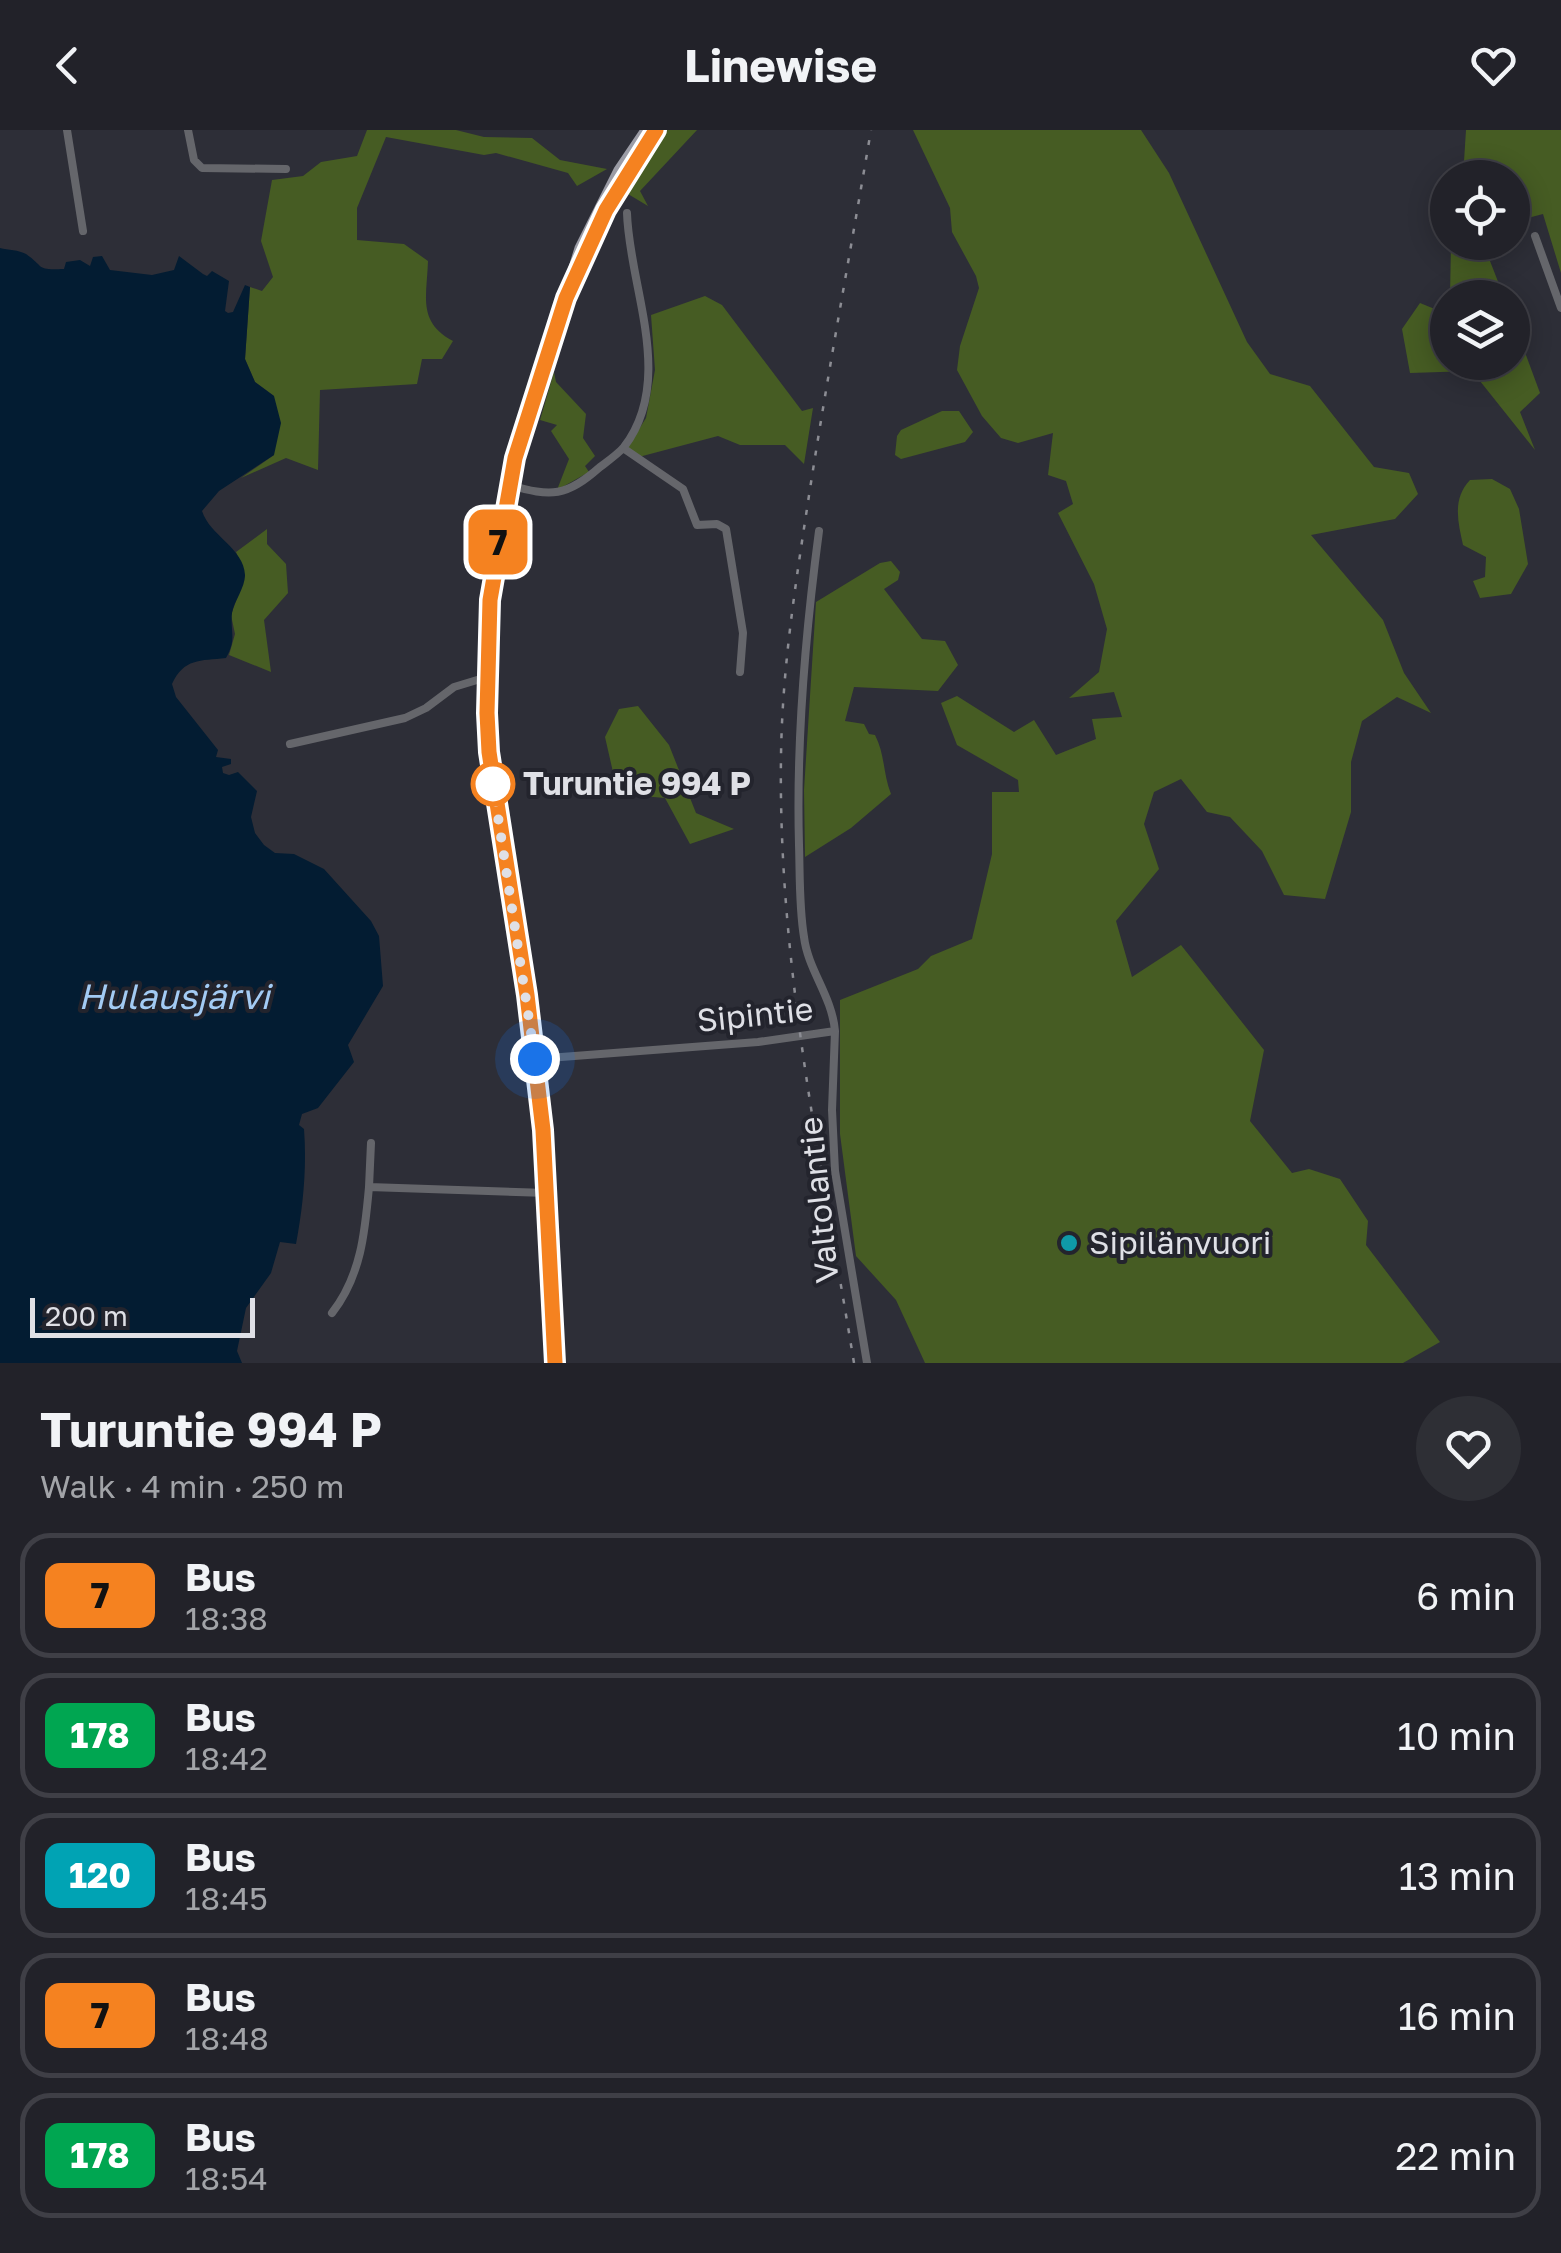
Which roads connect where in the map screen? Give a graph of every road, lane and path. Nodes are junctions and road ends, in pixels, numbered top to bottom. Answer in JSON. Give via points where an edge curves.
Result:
{"nodes":[{"id":1,"x":66,"y":130,"type":"edge"},
{"id":2,"x":188,"y":130,"type":"edge"},
{"id":3,"x":644,"y":130,"type":"edge"},
{"id":4,"x":656,"y":130,"type":"edge"},
{"id":5,"x":286,"y":170,"type":"dead end"},
{"id":6,"x":627,"y":213,"type":"dead end"},
{"id":7,"x":83,"y":231,"type":"dead end"},
{"id":8,"x":1536,"y":236,"type":"dead end"},
{"id":9,"x":566,"y":298,"type":"junction"},
{"id":10,"x":1561,"y":308,"type":"edge"},
{"id":11,"x":623,"y":448,"type":"junction"},
{"id":12,"x":509,"y":484,"type":"junction"},
{"id":13,"x":819,"y":531,"type":"dead end"},
{"id":14,"x":740,"y":672,"type":"dead end"},
{"id":15,"x":487,"y":677,"type":"junction"},
{"id":16,"x":290,"y":744,"type":"dead end"},
{"id":17,"x":835,"y":1031,"type":"junction"},
{"id":18,"x":535,"y":1059,"type":"junction"},
{"id":19,"x":371,"y":1143,"type":"dead end"},
{"id":20,"x":369,"y":1187,"type":"junction"},
{"id":21,"x":547,"y":1193,"type":"junction"},
{"id":22,"x":332,"y":1313,"type":"dead end"},
{"id":23,"x":555,"y":1363,"type":"edge"},
{"id":24,"x":867,"y":1363,"type":"edge"}],
"edges":[{"from":1,"to":7,"type":"street"},
{"from":2,"to":5,"type":"street","via":[[202,168]]},
{"from":3,"to":9,"type":"main road","via":[[594,215]]},
{"from":4,"to":9,"type":"main road","via":[[606,210]]},
{"from":6,"to":11,"type":"street","via":[[648,353],[642,404]]},
{"from":8,"to":10,"type":"street"},
{"from":9,"to":12,"type":"main road"},
{"from":11,"to":12,"type":"street","via":[[565,492]]},
{"from":11,"to":14,"type":"street","via":[[683,489],[698,525],[726,529],[743,632]]},
{"from":12,"to":15,"type":"main road","via":[[490,600]]},
{"from":13,"to":17,"type":"street","name":"Sipintie","via":[[804,648],[801,904],[804,940]]},
{"from":15,"to":16,"type":"street","via":[[454,687],[405,718]]},
{"from":15,"to":18,"type":"main road","via":[[489,752]]},
{"from":17,"to":18,"type":"street","name":"Sipintie"},
{"from":17,"to":24,"type":"street","name":"Valtolantie","via":[[835,1171]]},
{"from":18,"to":21,"type":"main road"},
{"from":19,"to":20,"type":"street"},
{"from":20,"to":21,"type":"street"},
{"from":20,"to":22,"type":"street","via":[[364,1244]]},
{"from":21,"to":23,"type":"main road"}]}
